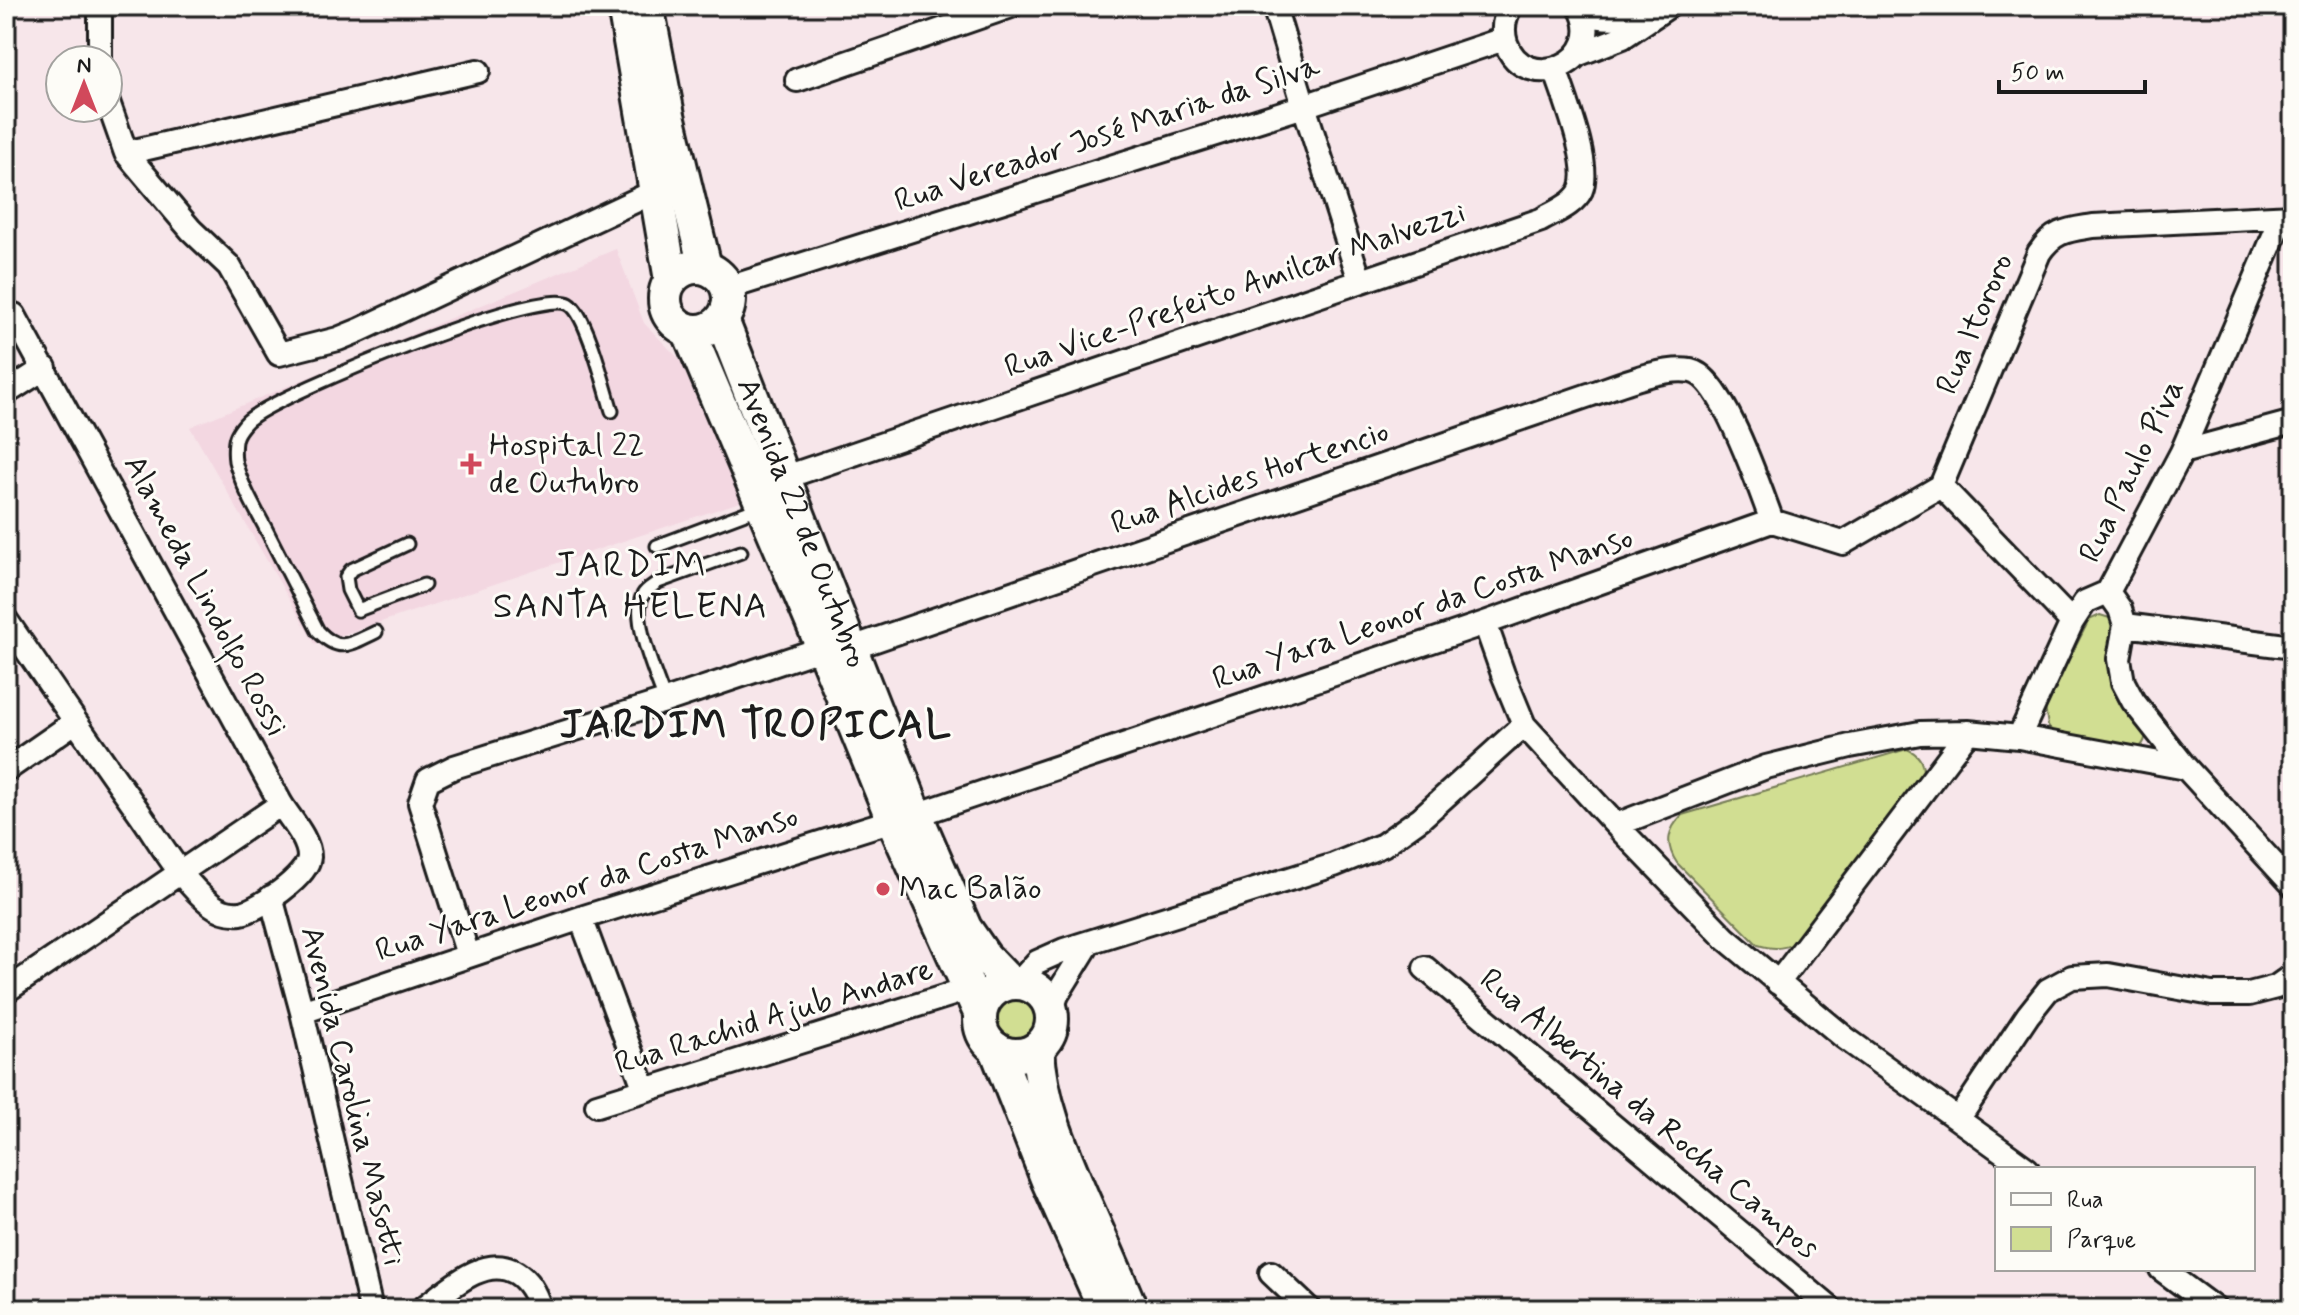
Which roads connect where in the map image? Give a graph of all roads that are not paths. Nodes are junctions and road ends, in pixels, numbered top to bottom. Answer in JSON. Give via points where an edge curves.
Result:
{"nodes":[{"id":1,"x":100,"y":6,"type":"edge"},
{"id":2,"x":624,"y":6,"type":"edge"},
{"id":3,"x":647,"y":6,"type":"edge"},
{"id":4,"x":1011,"y":6,"type":"edge"},
{"id":5,"x":1274,"y":6,"type":"edge"},
{"id":6,"x":1511,"y":6,"type":"edge"},
{"id":7,"x":1665,"y":8,"type":"edge"},
{"id":8,"x":1581,"y":10,"type":"edge"},
{"id":9,"x":1504,"y":39,"type":"junction"},
{"id":10,"x":100,"y":44,"type":"edge"},
{"id":11,"x":1579,"y":54,"type":"junction"},
{"id":12,"x":1555,"y":69,"type":"junction"},
{"id":13,"x":478,"y":71,"type":"dead end"},
{"id":14,"x":797,"y":80,"type":"dead end"},
{"id":15,"x":1304,"y":106,"type":"junction"},
{"id":16,"x":116,"y":124,"type":"edge"},
{"id":17,"x":126,"y":153,"type":"junction"},
{"id":18,"x":656,"y":191,"type":"junction"},
{"id":19,"x":2287,"y":216,"type":"edge"},
{"id":20,"x":716,"y":278,"type":"junction"},
{"id":21,"x":671,"y":280,"type":"junction"},
{"id":22,"x":1360,"y":281,"type":"junction"},
{"id":23,"x":14,"y":315,"type":"dead end"},
{"id":24,"x":722,"y":320,"type":"junction"},
{"id":25,"x":688,"y":330,"type":"junction"},
{"id":26,"x":45,"y":368,"type":"junction"},
{"id":27,"x":6,"y":393,"type":"edge"},
{"id":28,"x":612,"y":411,"type":"dead end"},
{"id":29,"x":2293,"y":422,"type":"edge"},
{"id":30,"x":2182,"y":452,"type":"junction"},
{"id":31,"x":783,"y":478,"type":"junction"},
{"id":32,"x":1941,"y":486,"type":"junction"},
{"id":33,"x":763,"y":506,"type":"junction"},
{"id":34,"x":1772,"y":521,"type":"junction"},
{"id":35,"x":407,"y":544,"type":"dead end"},
{"id":36,"x":657,"y":546,"type":"dead end"},
{"id":37,"x":741,"y":552,"type":"dead end"},
{"id":38,"x":424,"y":585,"type":"dead end"},
{"id":39,"x":2108,"y":592,"type":"junction"},
{"id":40,"x":6,"y":620,"type":"edge"},
{"id":41,"x":2072,"y":622,"type":"junction"},
{"id":42,"x":1485,"y":623,"type":"junction"},
{"id":43,"x":2125,"y":625,"type":"junction"},
{"id":44,"x":376,"y":632,"type":"dead end"},
{"id":45,"x":2293,"y":647,"type":"edge"},
{"id":46,"x":838,"y":648,"type":"junction"},
{"id":47,"x":665,"y":701,"type":"junction"},
{"id":48,"x":75,"y":722,"type":"junction"},
{"id":49,"x":1524,"y":725,"type":"junction"},
{"id":50,"x":1968,"y":732,"type":"junction"},
{"id":51,"x":2019,"y":737,"type":"junction"},
{"id":52,"x":2186,"y":768,"type":"junction"},
{"id":53,"x":6,"y":770,"type":"edge"},
{"id":54,"x":281,"y":804,"type":"junction"},
{"id":55,"x":904,"y":817,"type":"junction"},
{"id":56,"x":1616,"y":825,"type":"junction"},
{"id":57,"x":181,"y":871,"type":"junction"},
{"id":58,"x":2293,"y":885,"type":"edge"},
{"id":59,"x":271,"y":897,"type":"junction"},
{"id":60,"x":581,"y":918,"type":"junction"},
{"id":61,"x":1089,"y":943,"type":"junction"},
{"id":62,"x":468,"y":955,"type":"junction"},
{"id":63,"x":1425,"y":968,"type":"dead end"},
{"id":64,"x":2293,"y":975,"type":"edge"},
{"id":65,"x":1014,"y":982,"type":"junction"},
{"id":66,"x":1778,"y":983,"type":"junction"},
{"id":67,"x":6,"y":991,"type":"edge"},
{"id":68,"x":975,"y":1001,"type":"junction"},
{"id":69,"x":1052,"y":1009,"type":"junction"},
{"id":70,"x":302,"y":1012,"type":"junction"},
{"id":71,"x":1038,"y":1048,"type":"junction"},
{"id":72,"x":996,"y":1049,"type":"junction"},
{"id":73,"x":645,"y":1090,"type":"junction"},
{"id":74,"x":597,"y":1105,"type":"dead end"},
{"id":75,"x":1959,"y":1118,"type":"junction"},
{"id":76,"x":2024,"y":1167,"type":"edge"},
{"id":77,"x":2164,"y":1271,"type":"edge"},
{"id":78,"x":1271,"y":1273,"type":"dead end"},
{"id":79,"x":534,"y":1307,"type":"edge"},
{"id":80,"x":371,"y":1309,"type":"edge"},
{"id":81,"x":422,"y":1309,"type":"edge"},
{"id":82,"x":1105,"y":1309,"type":"edge"},
{"id":83,"x":1131,"y":1309,"type":"edge"},
{"id":84,"x":1309,"y":1309,"type":"edge"},
{"id":85,"x":1831,"y":1309,"type":"edge"},
{"id":86,"x":2215,"y":1309,"type":"edge"}],
"edges":[{"from":1,"to":10,"type":"street"},
{"from":2,"to":18,"type":"street","name":"Avenida 22 de Outubro"},
{"from":3,"to":20,"type":"street","via":[[668,115]]},
{"from":4,"to":14,"type":"street"},
{"from":5,"to":15,"type":"street"},
{"from":6,"to":9,"type":"street"},
{"from":7,"to":8,"type":"street","via":[[1617,19]]},
{"from":7,"to":11,"type":"street","via":[[1623,37]]},
{"from":8,"to":11,"type":"street","via":[[1587,27]]},
{"from":9,"to":12,"type":"street","via":[[1509,51],[1529,68]]},
{"from":9,"to":15,"type":"street","name":"Rua Vereador José Maria da Silva"},
{"from":11,"to":12,"type":"street"},
{"from":12,"to":22,"type":"street","name":"Rua Vice-Prefeito Amilcar Malvezzi","via":[[1581,150],[1584,176],[1581,191],[1571,202],[1541,220]]},
{"from":13,"to":17,"type":"street"},
{"from":15,"to":20,"type":"street","name":"Rua Vereador José Maria da Silva"},
{"from":15,"to":22,"type":"street"},
{"from":16,"to":17,"type":"street"},
{"from":17,"to":18,"type":"street","via":[[229,266],[279,354],[360,330]]},
{"from":18,"to":21,"type":"street","name":"Avenida 22 de Outubro"},
{"from":19,"to":30,"type":"street","name":"Rua Paulo Piva"},
{"from":19,"to":32,"type":"street","name":"Rua Itororo","via":[[2093,226],[2062,231],[2047,241]]},
{"from":20,"to":21,"type":"street","via":[[690,267]]},
{"from":20,"to":24,"type":"street","via":[[729,308]]},
{"from":21,"to":25,"type":"street","name":"Avenida 22 de Outubro","via":[[666,307],[673,321]]},
{"from":22,"to":31,"type":"street","name":"Rua Vice-Prefeito Amilcar Malvezzi"},
{"from":23,"to":26,"type":"street","name":"Alameda Lindolfo Rossi"},
{"from":24,"to":25,"type":"street","via":[[703,331]]},
{"from":24,"to":31,"type":"street","name":"Avenida 22 de Outubro"},
{"from":25,"to":33,"type":"street","name":"Avenida 22 de Outubro"},
{"from":26,"to":27,"type":"street"},
{"from":26,"to":54,"type":"street","name":"Alameda Lindolfo Rossi"},
{"from":28,"to":44,"type":"lane","via":[[580,317],[571,305],[555,302],[448,331],[365,362],[249,419],[236,437],[234,457],[318,631],[330,643],[341,645]]},
{"from":29,"to":30,"type":"street"},
{"from":30,"to":39,"type":"street","name":"Rua Paulo Piva"},
{"from":31,"to":46,"type":"street","name":"Avenida 22 de Outubro"},
{"from":32,"to":34,"type":"street","via":[[1843,543]]},
{"from":32,"to":41,"type":"street"},
{"from":33,"to":36,"type":"lane"},
{"from":33,"to":46,"type":"street","name":"Avenida 22 de Outubro"},
{"from":34,"to":42,"type":"street","name":"Rua Yara Leonor da Costa Manso"},
{"from":34,"to":46,"type":"street","name":"Rua Alcides Hortencio","via":[[1724,403],[1694,371],[1670,371]]},
{"from":35,"to":38,"type":"lane","via":[[351,570],[348,590],[358,610]]},
{"from":37,"to":47,"type":"lane","via":[[658,582],[644,593],[640,621]]},
{"from":39,"to":41,"type":"street","name":"Rua Paulo Piva","via":[[2085,602]]},
{"from":39,"to":43,"type":"street"},
{"from":40,"to":48,"type":"street"},
{"from":41,"to":51,"type":"street","name":"Rua Paulo Piva"},
{"from":42,"to":49,"type":"street"},
{"from":42,"to":55,"type":"street","name":"Rua Yara Leonor da Costa Manso"},
{"from":43,"to":45,"type":"street"},
{"from":43,"to":52,"type":"street","via":[[2119,659],[2123,682]]},
{"from":46,"to":47,"type":"street","name":"Rua Alcides Hortencio"},
{"from":46,"to":55,"type":"street","name":"Avenida 22 de Outubro"},
{"from":47,"to":62,"type":"street","name":"Rua Alcides Hortencio","via":[[454,767],[428,780],[420,803]]},
{"from":48,"to":53,"type":"street"},
{"from":48,"to":57,"type":"street"},
{"from":49,"to":56,"type":"street"},
{"from":49,"to":61,"type":"street","via":[[1421,818],[1383,845]]},
{"from":50,"to":51,"type":"street"},
{"from":50,"to":56,"type":"street","via":[[1920,733],[1766,767]]},
{"from":50,"to":66,"type":"street"},
{"from":51,"to":52,"type":"street"},
{"from":52,"to":58,"type":"street"},
{"from":54,"to":57,"type":"street"},
{"from":54,"to":59,"type":"street","name":"Alameda Lindolfo Rossi","via":[[309,859],[302,873]]},
{"from":55,"to":60,"type":"street","name":"Rua Yara Leonor da Costa Manso"},
{"from":55,"to":65,"type":"street","name":"Avenida 22 de Outubro","via":[[965,928],[985,957]]},
{"from":55,"to":68,"type":"street","name":"Avenida 22 de Outubro"},
{"from":56,"to":66,"type":"street","via":[[1725,938]]},
{"from":57,"to":59,"type":"street","via":[[212,905],[230,913],[249,910]]},
{"from":57,"to":67,"type":"street"},
{"from":59,"to":70,"type":"street","name":"Avenida Carolina Masotti"},
{"from":60,"to":62,"type":"street","name":"Rua Yara Leonor da Costa Manso"},
{"from":60,"to":73,"type":"street"},
{"from":61,"to":65,"type":"street","via":[[1037,962]]},
{"from":61,"to":69,"type":"street"},
{"from":62,"to":70,"type":"street","name":"Rua Yara Leonor da Costa Manso"},
{"from":63,"to":85,"type":"street","name":"Rua Albertina da Rocha Campos"},
{"from":64,"to":75,"type":"street","via":[[2276,987],[2249,994],[2212,994],[2108,975],[2072,977],[2048,990]]},
{"from":65,"to":68,"type":"street"},
{"from":65,"to":69,"type":"street","via":[[1031,985]]},
{"from":66,"to":75,"type":"street","via":[[1845,1038]]},
{"from":68,"to":72,"type":"street","via":[[983,1033]]},
{"from":68,"to":73,"type":"street","name":"Rua Rachid Ajub Andare"},
{"from":69,"to":71,"type":"street","via":[[1050,1034]]},
{"from":70,"to":80,"type":"street","name":"Avenida Carolina Masotti"},
{"from":71,"to":72,"type":"street","via":[[1018,1055]]},
{"from":71,"to":83,"type":"street","via":[[1048,1109]]},
{"from":72,"to":82,"type":"street"},
{"from":73,"to":74,"type":"street","name":"Rua Rachid Ajub Andare"},
{"from":75,"to":76,"type":"street"},
{"from":77,"to":86,"type":"street"},
{"from":78,"to":84,"type":"street"},
{"from":79,"to":81,"type":"street","via":[[529,1283],[519,1274],[490,1268],[471,1274]]}]}
